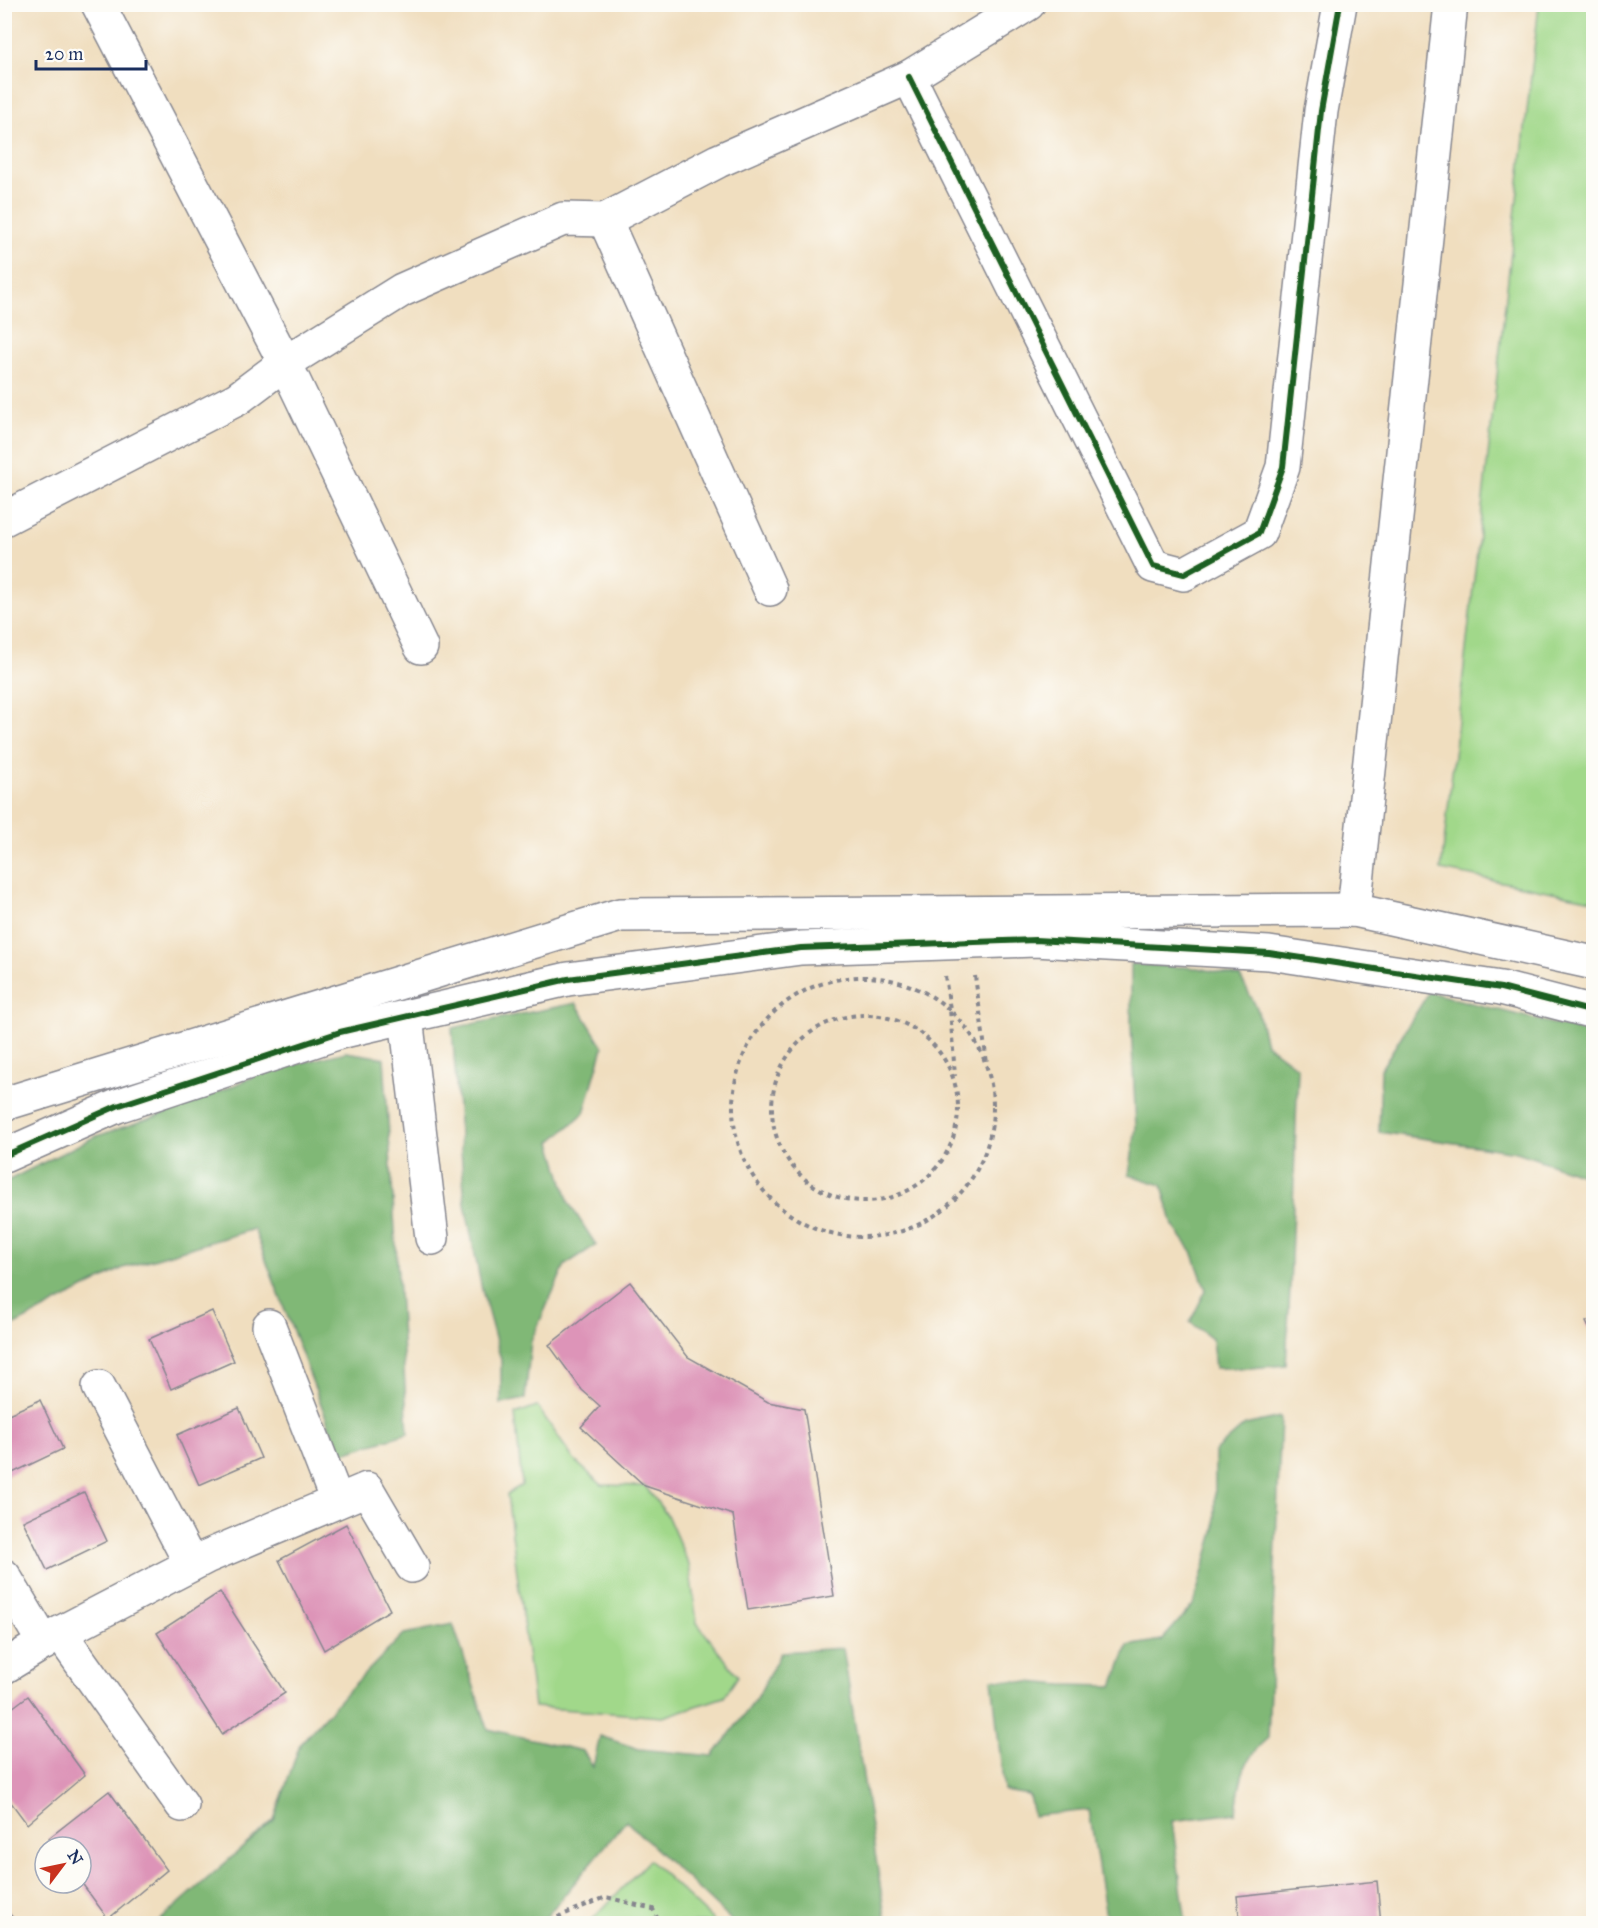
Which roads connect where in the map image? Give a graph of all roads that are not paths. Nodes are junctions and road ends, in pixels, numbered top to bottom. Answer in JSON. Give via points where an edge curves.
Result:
{"nodes":[{"id":1,"x":98,"y":4,"type":"edge"},
{"id":2,"x":1028,"y":4,"type":"edge"},
{"id":3,"x":1340,"y":4,"type":"edge"},
{"id":4,"x":1451,"y":4,"type":"edge"},
{"id":5,"x":909,"y":77,"type":"junction"},
{"id":6,"x":605,"y":220,"type":"junction"},
{"id":7,"x":285,"y":363,"type":"junction"},
{"id":8,"x":4,"y":519,"type":"edge"},
{"id":9,"x":770,"y":589,"type":"dead end"},
{"id":10,"x":421,"y":646,"type":"dead end"},
{"id":11,"x":1354,"y":910,"type":"junction"},
{"id":12,"x":1593,"y":963,"type":"edge"},
{"id":13,"x":1593,"y":1012,"type":"edge"},
{"id":14,"x":406,"y":1017,"type":"junction"},
{"id":15,"x":4,"y":1104,"type":"edge"},
{"id":16,"x":4,"y":1156,"type":"edge"},
{"id":17,"x":432,"y":1238,"type":"dead end"},
{"id":18,"x":269,"y":1326,"type":"dead end"},
{"id":19,"x":99,"y":1387,"type":"dead end"},
{"id":20,"x":337,"y":1501,"type":"junction"},
{"id":21,"x":191,"y":1564,"type":"junction"},
{"id":22,"x":412,"y":1566,"type":"dead end"},
{"id":23,"x":4,"y":1576,"type":"edge"},
{"id":24,"x":52,"y":1638,"type":"junction"},
{"id":25,"x":4,"y":1667,"type":"edge"},
{"id":26,"x":182,"y":1805,"type":"dead end"}],
"edges":[{"from":1,"to":7,"type":"street"},
{"from":2,"to":5,"type":"street"},
{"from":3,"to":5,"type":"street","via":[[1321,111],[1283,467],[1259,533],[1184,574],[1153,567]]},
{"from":4,"to":11,"type":"street"},
{"from":5,"to":6,"type":"street","via":[[718,160]]},
{"from":6,"to":7,"type":"street","via":[[563,219],[402,290]]},
{"from":6,"to":9,"type":"street"},
{"from":7,"to":8,"type":"street","via":[[237,399]]},
{"from":7,"to":10,"type":"street"},
{"from":11,"to":12,"type":"street"},
{"from":11,"to":15,"type":"street","via":[[620,915]]},
{"from":13,"to":14,"type":"street","via":[[1502,988],[1269,953],[1035,940],[801,948],[580,977]]},
{"from":14,"to":16,"type":"street","via":[[339,1032],[117,1106]]},
{"from":14,"to":17,"type":"street"},
{"from":18,"to":20,"type":"street"},
{"from":19,"to":21,"type":"street"},
{"from":20,"to":21,"type":"street"},
{"from":20,"to":22,"type":"street","via":[[367,1489]]},
{"from":21,"to":24,"type":"street"},
{"from":23,"to":24,"type":"street"},
{"from":24,"to":25,"type":"street"},
{"from":24,"to":26,"type":"street"}]}
